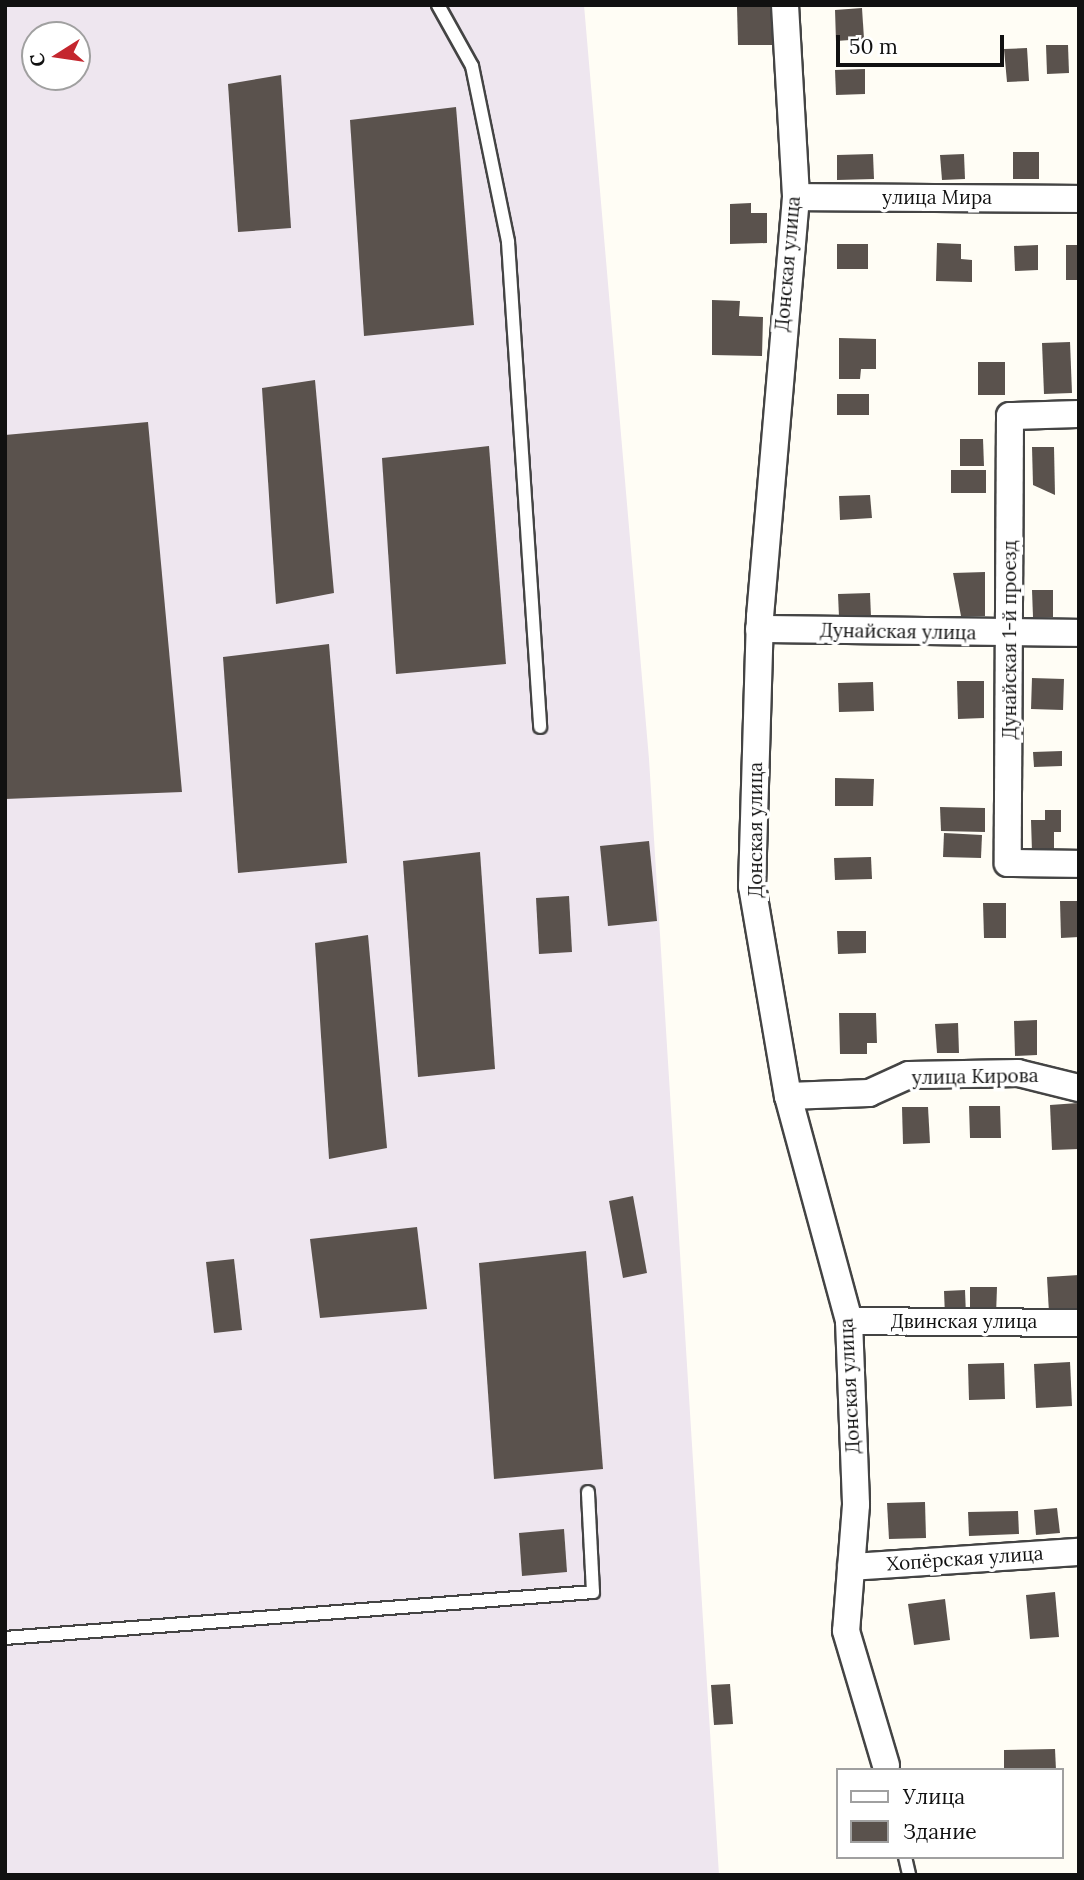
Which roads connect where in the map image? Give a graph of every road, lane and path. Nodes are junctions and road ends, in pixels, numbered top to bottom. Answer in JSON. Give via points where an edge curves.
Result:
{"nodes":[{"id":1,"x":438,"y":5,"type":"edge"},
{"id":2,"x":785,"y":5,"type":"edge"},
{"id":3,"x":796,"y":197,"type":"junction"},
{"id":4,"x":1079,"y":199,"type":"edge"},
{"id":5,"x":1079,"y":414,"type":"edge"},
{"id":6,"x":759,"y":629,"type":"junction"},
{"id":7,"x":1012,"y":633,"type":"junction"},
{"id":8,"x":1079,"y":633,"type":"edge"},
{"id":9,"x":540,"y":727,"type":"dead end"},
{"id":10,"x":1079,"y":864,"type":"edge"},
{"id":11,"x":1079,"y":1088,"type":"edge"},
{"id":12,"x":788,"y":1096,"type":"junction"},
{"id":13,"x":849,"y":1321,"type":"junction"},
{"id":14,"x":1079,"y":1323,"type":"edge"},
{"id":15,"x":588,"y":1492,"type":"dead end"},
{"id":16,"x":1079,"y":1552,"type":"edge"},
{"id":17,"x":851,"y":1567,"type":"junction"},
{"id":18,"x":5,"y":1638,"type":"edge"},
{"id":19,"x":886,"y":1768,"type":"edge"}],
"edges":[{"from":1,"to":9,"type":"lane","via":[[472,66],[508,242]]},
{"from":2,"to":3,"type":"street","name":"Донская улица"},
{"from":3,"to":4,"type":"street","name":"улица Мира"},
{"from":3,"to":6,"type":"street","name":"Донская улица"},
{"from":5,"to":7,"type":"street","name":"Дунайская 1-й проезд","via":[[1010,416]]},
{"from":6,"to":7,"type":"street","name":"Дунайская улица"},
{"from":6,"to":12,"type":"street","name":"Донская улица","via":[[752,886]]},
{"from":7,"to":8,"type":"street","name":"Дунайская улица"},
{"from":7,"to":10,"type":"street","name":"Дунайская 1-й проезд","via":[[1008,863]]},
{"from":11,"to":12,"type":"street","name":"улица Кирова","via":[[1018,1073],[909,1075],[869,1093]]},
{"from":12,"to":13,"type":"street","name":"Донская улица"},
{"from":13,"to":14,"type":"street","name":"Двинская улица"},
{"from":13,"to":17,"type":"street","name":"Донская улица","via":[[856,1504]]},
{"from":15,"to":18,"type":"lane","via":[[593,1592]]},
{"from":16,"to":17,"type":"street","name":"Хопёрская улица"},
{"from":17,"to":19,"type":"street","name":"Донская улица","via":[[846,1631]]}]}
